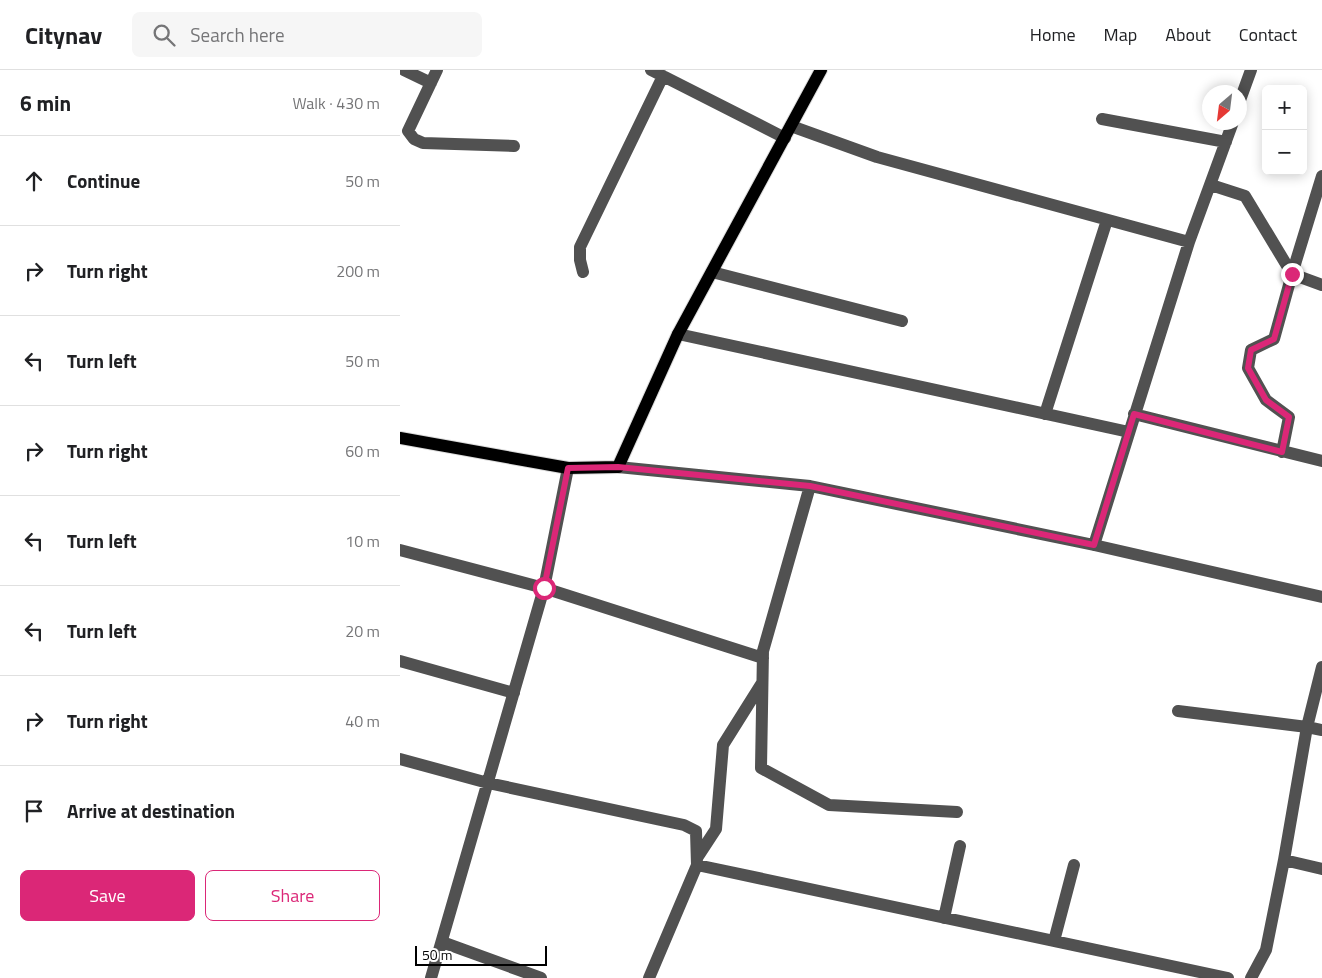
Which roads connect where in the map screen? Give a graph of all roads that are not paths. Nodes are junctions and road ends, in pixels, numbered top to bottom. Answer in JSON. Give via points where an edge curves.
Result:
{"nodes":[{"id":1,"x":404,"y":70,"type":"edge"},
{"id":2,"x":437,"y":70,"type":"edge"},
{"id":3,"x":651,"y":70,"type":"edge"},
{"id":4,"x":821,"y":70,"type":"edge"},
{"id":5,"x":1251,"y":70,"type":"edge"},
{"id":6,"x":663,"y":76,"type":"junction"},
{"id":7,"x":431,"y":83,"type":"junction"},
{"id":8,"x":1246,"y":85,"type":"edge"},
{"id":9,"x":1102,"y":119,"type":"dead end"},
{"id":10,"x":1230,"y":130,"type":"edge"},
{"id":11,"x":788,"y":132,"type":"junction"},
{"id":12,"x":1226,"y":142,"type":"junction"},
{"id":13,"x":514,"y":146,"type":"dead end"},
{"id":14,"x":1322,"y":176,"type":"edge"},
{"id":15,"x":1211,"y":185,"type":"junction"},
{"id":16,"x":1107,"y":220,"type":"junction"},
{"id":17,"x":1189,"y":242,"type":"junction"},
{"id":18,"x":583,"y":272,"type":"dead end"},
{"id":19,"x":712,"y":272,"type":"junction"},
{"id":20,"x":1292,"y":274,"type":"junction"},
{"id":21,"x":1322,"y":285,"type":"edge"},
{"id":22,"x":902,"y":321,"type":"dead end"},
{"id":23,"x":678,"y":334,"type":"junction"},
{"id":24,"x":1045,"y":414,"type":"junction"},
{"id":25,"x":1134,"y":414,"type":"junction"},
{"id":26,"x":1129,"y":432,"type":"junction"},
{"id":27,"x":400,"y":438,"type":"edge"},
{"id":28,"x":1282,"y":452,"type":"junction"},
{"id":29,"x":1322,"y":461,"type":"edge"},
{"id":30,"x":618,"y":467,"type":"junction"},
{"id":31,"x":568,"y":468,"type":"junction"},
{"id":32,"x":810,"y":486,"type":"junction"},
{"id":33,"x":1094,"y":545,"type":"junction"},
{"id":34,"x":400,"y":550,"type":"edge"},
{"id":35,"x":544,"y":588,"type":"junction"},
{"id":36,"x":1322,"y":597,"type":"edge"},
{"id":37,"x":763,"y":658,"type":"junction"},
{"id":38,"x":400,"y":662,"type":"edge"},
{"id":39,"x":1322,"y":667,"type":"edge"},
{"id":40,"x":762,"y":683,"type":"junction"},
{"id":41,"x":514,"y":694,"type":"junction"},
{"id":42,"x":1178,"y":710,"type":"dead end"},
{"id":43,"x":1307,"y":727,"type":"junction"},
{"id":44,"x":1322,"y":730,"type":"edge"},
{"id":45,"x":400,"y":758,"type":"edge"},
{"id":46,"x":488,"y":783,"type":"junction"},
{"id":47,"x":956,"y":812,"type":"dead end"},
{"id":48,"x":960,"y":846,"type":"dead end"},
{"id":49,"x":1284,"y":860,"type":"junction"},
{"id":50,"x":697,"y":862,"type":"junction"},
{"id":51,"x":1074,"y":865,"type":"dead end"},
{"id":52,"x":1322,"y":869,"type":"edge"},
{"id":53,"x":944,"y":918,"type":"junction"},
{"id":54,"x":1054,"y":941,"type":"junction"},
{"id":55,"x":442,"y":942,"type":"junction"},
{"id":56,"x":431,"y":978,"type":"edge"},
{"id":57,"x":541,"y":978,"type":"edge"},
{"id":58,"x":649,"y":978,"type":"edge"},
{"id":59,"x":1228,"y":978,"type":"edge"},
{"id":60,"x":1251,"y":978,"type":"edge"}],
"edges":[{"from":1,"to":7,"type":"street"},
{"from":2,"to":7,"type":"street"},
{"from":3,"to":6,"type":"street"},
{"from":4,"to":11,"type":"main road"},
{"from":5,"to":8,"type":"street"},
{"from":6,"to":11,"type":"street"},
{"from":6,"to":18,"type":"street","via":[[580,247]]},
{"from":7,"to":13,"type":"street","via":[[408,131],[414,139],[423,143]]},
{"from":9,"to":12,"type":"street"},
{"from":10,"to":12,"type":"street"},
{"from":11,"to":16,"type":"street"},
{"from":11,"to":19,"type":"main road"},
{"from":12,"to":15,"type":"street"},
{"from":14,"to":20,"type":"street"},
{"from":15,"to":17,"type":"street"},
{"from":15,"to":20,"type":"street","via":[[1245,196]]},
{"from":16,"to":17,"type":"street"},
{"from":16,"to":24,"type":"street"},
{"from":17,"to":25,"type":"street"},
{"from":19,"to":22,"type":"street"},
{"from":19,"to":23,"type":"main road"},
{"from":20,"to":21,"type":"street"},
{"from":20,"to":28,"type":"street","via":[[1274,339],[1251,350],[1248,368],[1266,400],[1289,417]]},
{"from":23,"to":24,"type":"street"},
{"from":23,"to":30,"type":"main road"},
{"from":24,"to":26,"type":"street"},
{"from":25,"to":26,"type":"street"},
{"from":25,"to":28,"type":"street"},
{"from":26,"to":33,"type":"street"},
{"from":27,"to":31,"type":"main road"},
{"from":28,"to":29,"type":"street"},
{"from":30,"to":31,"type":"main road"},
{"from":30,"to":32,"type":"street"},
{"from":31,"to":35,"type":"street"},
{"from":32,"to":33,"type":"street"},
{"from":32,"to":37,"type":"street"},
{"from":33,"to":36,"type":"street"},
{"from":34,"to":35,"type":"street"},
{"from":35,"to":37,"type":"street"},
{"from":35,"to":41,"type":"street"},
{"from":37,"to":40,"type":"street"},
{"from":38,"to":41,"type":"street"},
{"from":39,"to":43,"type":"street"},
{"from":40,"to":47,"type":"street","via":[[761,768],[829,805]]},
{"from":40,"to":50,"type":"street","via":[[723,744],[716,830]]},
{"from":41,"to":46,"type":"street"},
{"from":42,"to":43,"type":"street"},
{"from":43,"to":44,"type":"street"},
{"from":43,"to":49,"type":"street"},
{"from":45,"to":46,"type":"street"},
{"from":46,"to":50,"type":"street","via":[[684,825],[696,831]]},
{"from":46,"to":55,"type":"street"},
{"from":48,"to":53,"type":"street"},
{"from":49,"to":52,"type":"street"},
{"from":49,"to":60,"type":"street","via":[[1266,950]]},
{"from":50,"to":53,"type":"street"},
{"from":50,"to":58,"type":"street"},
{"from":51,"to":54,"type":"street"},
{"from":53,"to":54,"type":"street"},
{"from":54,"to":59,"type":"street"},
{"from":55,"to":56,"type":"street"},
{"from":55,"to":57,"type":"street"}]}
